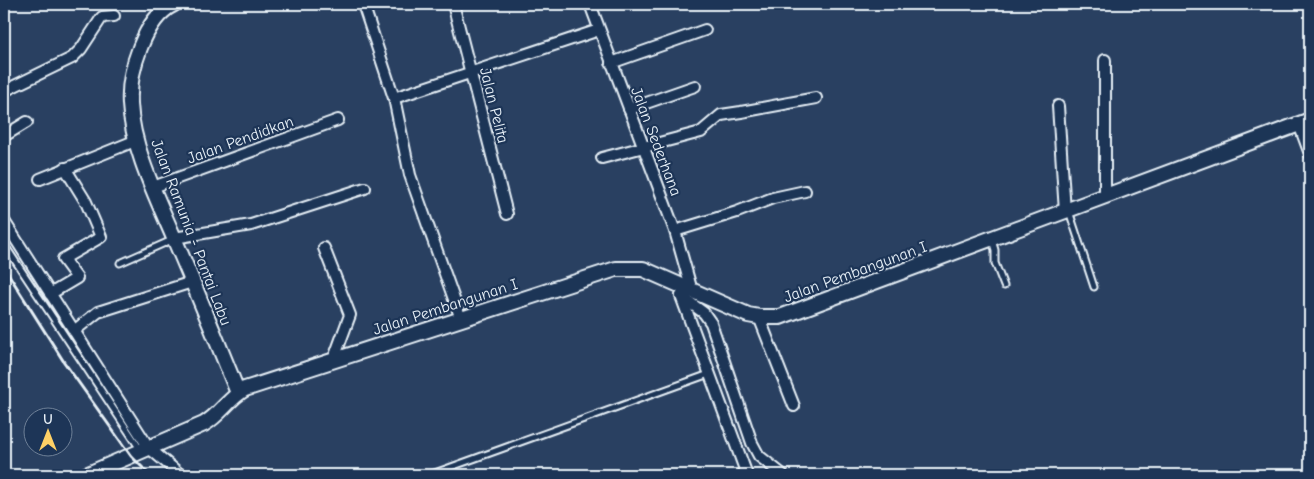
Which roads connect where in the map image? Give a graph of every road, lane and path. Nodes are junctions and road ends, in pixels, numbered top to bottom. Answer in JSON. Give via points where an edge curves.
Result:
{"nodes":[{"id":1,"x":363,"y":4,"type":"edge"},
{"id":2,"x":453,"y":4,"type":"edge"},
{"id":3,"x":590,"y":4,"type":"edge"},
{"id":4,"x":165,"y":6,"type":"edge"},
{"id":5,"x":114,"y":16,"type":"dead end"},
{"id":6,"x":598,"y":30,"type":"junction"},
{"id":7,"x":705,"y":30,"type":"dead end"},
{"id":8,"x":1105,"y":60,"type":"dead end"},
{"id":9,"x":611,"y":62,"type":"junction"},
{"id":10,"x":472,"y":72,"type":"junction"},
{"id":11,"x":695,"y":86,"type":"dead end"},
{"id":12,"x":4,"y":91,"type":"edge"},
{"id":13,"x":394,"y":98,"type":"junction"},
{"id":14,"x":816,"y":98,"type":"dead end"},
{"id":15,"x":1058,"y":106,"type":"dead end"},
{"id":16,"x":629,"y":110,"type":"junction"},
{"id":17,"x":338,"y":120,"type":"dead end"},
{"id":18,"x":27,"y":122,"type":"dead end"},
{"id":19,"x":1305,"y":122,"type":"edge"},
{"id":20,"x":4,"y":136,"type":"edge"},
{"id":21,"x":137,"y":140,"type":"junction"},
{"id":22,"x":643,"y":147,"type":"junction"},
{"id":23,"x":1310,"y":154,"type":"edge"},
{"id":24,"x":602,"y":158,"type":"dead end"},
{"id":25,"x":65,"y":168,"type":"junction"},
{"id":26,"x":40,"y":179,"type":"dead end"},
{"id":27,"x":153,"y":187,"type":"junction"},
{"id":28,"x":365,"y":188,"type":"dead end"},
{"id":29,"x":805,"y":191,"type":"dead end"},
{"id":30,"x":1105,"y":197,"type":"junction"},
{"id":31,"x":1067,"y":211,"type":"junction"},
{"id":32,"x":507,"y":214,"type":"dead end"},
{"id":33,"x":4,"y":221,"type":"edge"},
{"id":34,"x":675,"y":231,"type":"junction"},
{"id":35,"x":174,"y":238,"type":"junction"},
{"id":36,"x":992,"y":240,"type":"junction"},
{"id":37,"x":4,"y":244,"type":"edge"},
{"id":38,"x":324,"y":248,"type":"dead end"},
{"id":39,"x":120,"y":263,"type":"dead end"},
{"id":40,"x":192,"y":282,"type":"junction"},
{"id":41,"x":1004,"y":286,"type":"dead end"},
{"id":42,"x":1094,"y":287,"type":"dead end"},
{"id":43,"x":683,"y":290,"type":"junction"},
{"id":44,"x":50,"y":294,"type":"junction"},
{"id":45,"x":759,"y":317,"type":"junction"},
{"id":46,"x":461,"y":319,"type":"junction"},
{"id":47,"x":74,"y":331,"type":"junction"},
{"id":48,"x":333,"y":361,"type":"junction"},
{"id":49,"x":710,"y":374,"type":"junction"},
{"id":50,"x":101,"y":382,"type":"junction"},
{"id":51,"x":238,"y":393,"type":"junction"},
{"id":52,"x":794,"y":406,"type":"dead end"},
{"id":53,"x":145,"y":450,"type":"junction"},
{"id":54,"x":90,"y":474,"type":"edge"},
{"id":55,"x":181,"y":475,"type":"edge"},
{"id":56,"x":430,"y":475,"type":"edge"},
{"id":57,"x":747,"y":475,"type":"edge"},
{"id":58,"x":783,"y":475,"type":"edge"}],
"edges":[{"from":1,"to":13,"type":"street"},
{"from":2,"to":10,"type":"street","name":"Jalan Pelita"},
{"from":3,"to":6,"type":"street","name":"Jalan Sederhana"},
{"from":4,"to":21,"type":"main road","name":"Jalan Ramunia - Pantai Labu","via":[[152,24],[136,58],[130,103]]},
{"from":5,"to":12,"type":"street","via":[[102,17],[72,58]]},
{"from":6,"to":9,"type":"street","name":"Jalan Sederhana"},
{"from":6,"to":10,"type":"street"},
{"from":7,"to":9,"type":"street"},
{"from":8,"to":30,"type":"street"},
{"from":9,"to":16,"type":"street","name":"Jalan Sederhana"},
{"from":10,"to":13,"type":"street"},
{"from":10,"to":32,"type":"street","name":"Jalan Pelita"},
{"from":11,"to":16,"type":"street"},
{"from":13,"to":46,"type":"street","via":[[410,175]]},
{"from":14,"to":22,"type":"street","via":[[729,112],[701,132]]},
{"from":15,"to":31,"type":"street"},
{"from":16,"to":22,"type":"street","name":"Jalan Sederhana"},
{"from":17,"to":27,"type":"street","name":"Jalan Pendidkan"},
{"from":18,"to":20,"type":"street"},
{"from":19,"to":23,"type":"street"},
{"from":19,"to":30,"type":"main road","name":"Jalan Pembangunan I"},
{"from":21,"to":25,"type":"street"},
{"from":21,"to":27,"type":"main road","name":"Jalan Ramunia - Pantai Labu"},
{"from":22,"to":24,"type":"street"},
{"from":22,"to":34,"type":"street","name":"Jalan Sederhana"},
{"from":25,"to":26,"type":"street"},
{"from":25,"to":44,"type":"street","via":[[90,208],[101,237],[63,259],[77,278]]},
{"from":27,"to":35,"type":"main road","name":"Jalan Ramunia - Pantai Labu"},
{"from":28,"to":35,"type":"street","via":[[251,225]]},
{"from":29,"to":34,"type":"street","via":[[773,198]]},
{"from":30,"to":31,"type":"main road","name":"Jalan Pembangunan I"},
{"from":31,"to":36,"type":"main road","name":"Jalan Pembangunan I"},
{"from":31,"to":42,"type":"lane"},
{"from":33,"to":44,"type":"street"},
{"from":34,"to":43,"type":"street","name":"Jalan Sederhana"},
{"from":35,"to":39,"type":"lane"},
{"from":35,"to":40,"type":"main road","name":"Jalan Ramunia - Pantai Labu"},
{"from":36,"to":41,"type":"lane","via":[[995,263]]},
{"from":36,"to":45,"type":"main road","name":"Jalan Pembangunan I","via":[[796,312],[780,317]]},
{"from":37,"to":50,"type":"lane"},
{"from":38,"to":48,"type":"street","via":[[350,315]]},
{"from":40,"to":47,"type":"street","via":[[98,312]]},
{"from":40,"to":51,"type":"main road","name":"Jalan Ramunia - Pantai Labu"},
{"from":43,"to":45,"type":"main road","name":"Jalan Pembangunan I"},
{"from":43,"to":46,"type":"main road","name":"Jalan Pembangunan I","via":[[643,269],[616,269]]},
{"from":43,"to":49,"type":"street","name":"Jalan Sederhana"},
{"from":43,"to":58,"type":"street","via":[[711,323],[759,456]]},
{"from":44,"to":47,"type":"street"},
{"from":45,"to":52,"type":"street"},
{"from":46,"to":48,"type":"main road","name":"Jalan Pembangunan I"},
{"from":47,"to":50,"type":"street"},
{"from":48,"to":51,"type":"main road","name":"Jalan Pembangunan I"},
{"from":49,"to":56,"type":"lane"},
{"from":49,"to":57,"type":"street","name":"Jalan Sederhana"},
{"from":50,"to":53,"type":"street"},
{"from":51,"to":53,"type":"main road","via":[[212,419]]},
{"from":53,"to":54,"type":"main road"},
{"from":53,"to":55,"type":"street"}]}
